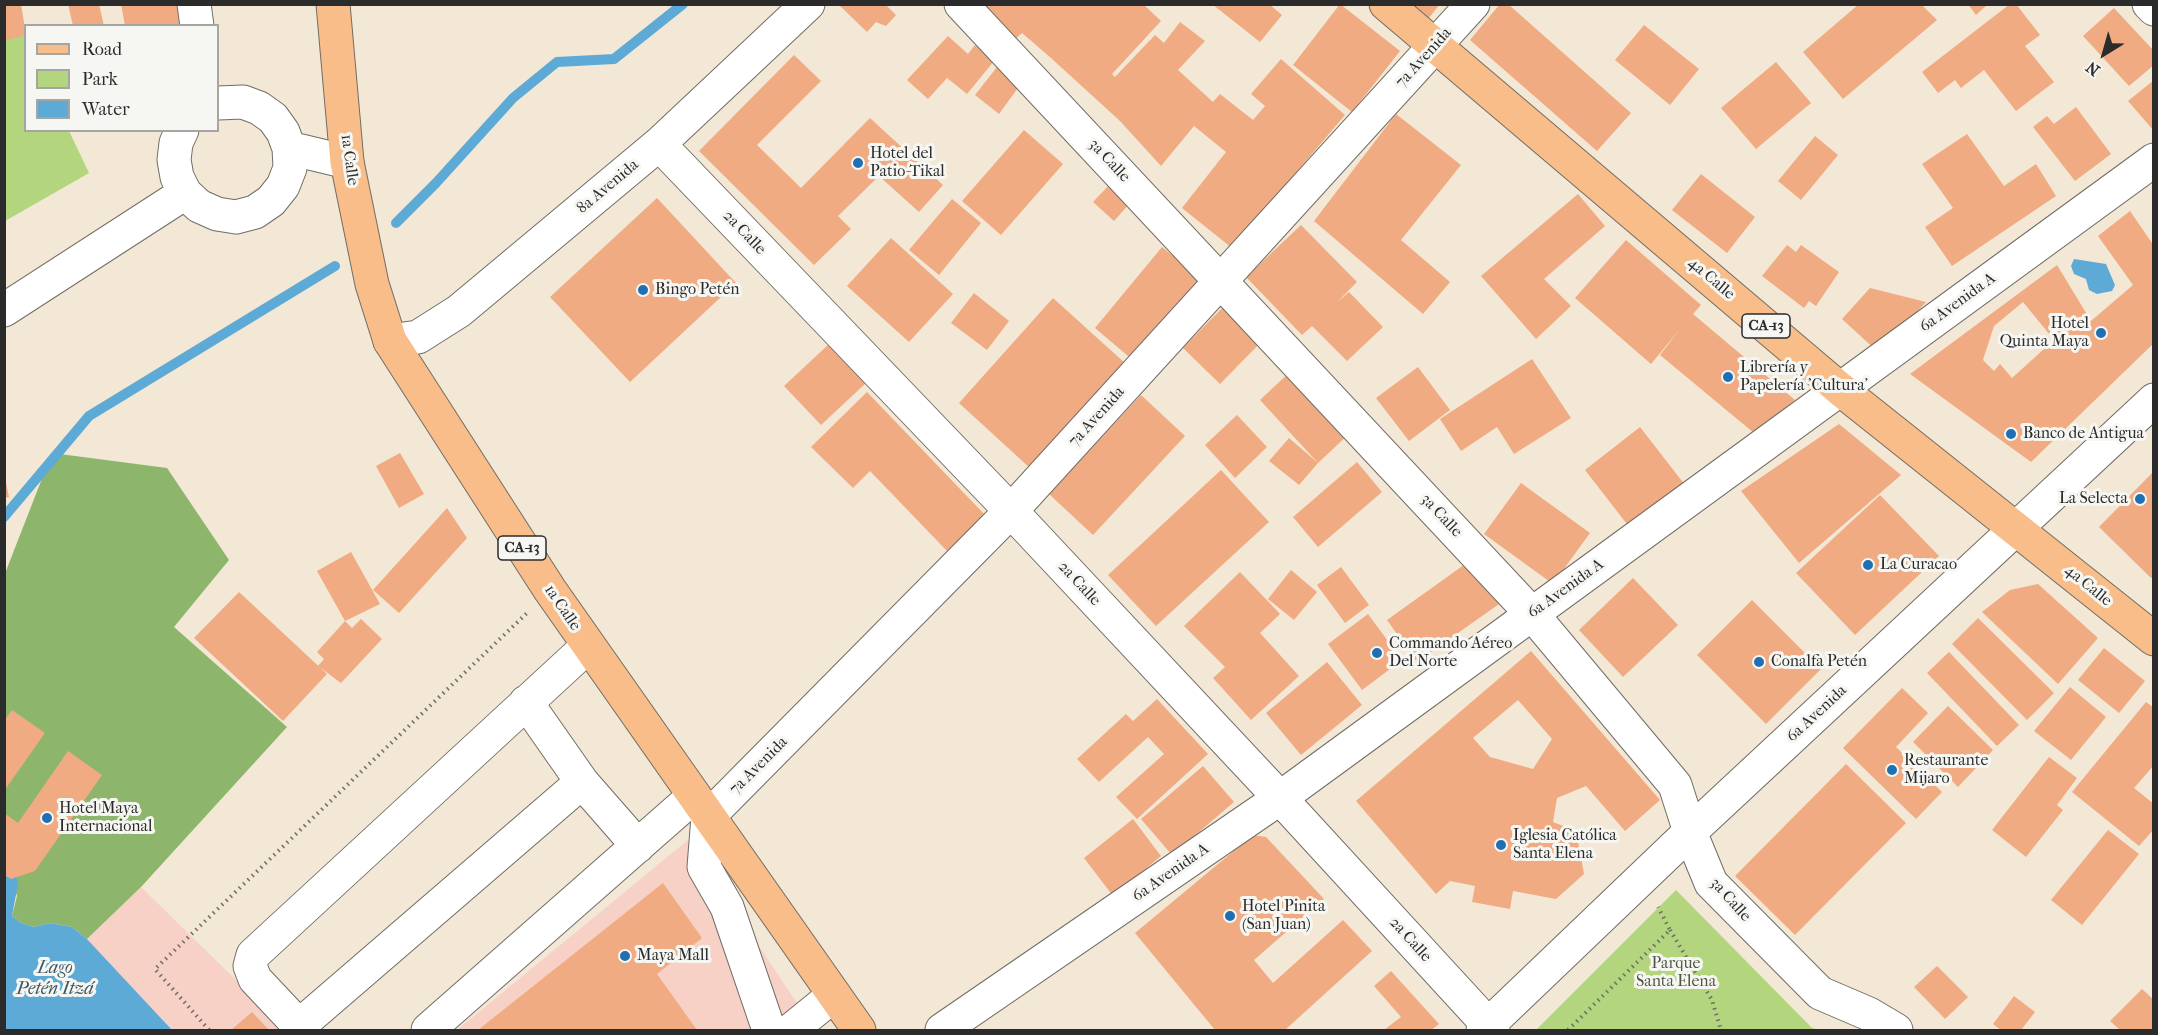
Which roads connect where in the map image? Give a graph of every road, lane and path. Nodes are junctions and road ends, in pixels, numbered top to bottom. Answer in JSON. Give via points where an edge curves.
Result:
{"nodes":[{"id":1,"x":194,"y":4,"type":"edge"},
{"id":2,"x":333,"y":4,"type":"edge"},
{"id":3,"x":808,"y":4,"type":"edge"},
{"id":4,"x":961,"y":4,"type":"edge"},
{"id":5,"x":1386,"y":4,"type":"edge"},
{"id":6,"x":1473,"y":4,"type":"edge"},
{"id":7,"x":2149,"y":4,"type":"edge"},
{"id":8,"x":2154,"y":9,"type":"edge"},
{"id":9,"x":197,"y":24,"type":"edge"},
{"id":10,"x":1436,"y":45,"type":"junction"},
{"id":11,"x":219,"y":103,"type":"edge"},
{"id":12,"x":181,"y":132,"type":"edge"},
{"id":13,"x":659,"y":144,"type":"junction"},
{"id":14,"x":290,"y":148,"type":"junction"},
{"id":15,"x":2154,"y":160,"type":"edge"},
{"id":16,"x":347,"y":162,"type":"junction"},
{"id":17,"x":185,"y":192,"type":"junction"},
{"id":18,"x":1222,"y":280,"type":"junction"},
{"id":19,"x":4,"y":310,"type":"edge"},
{"id":20,"x":390,"y":341,"type":"junction"},
{"id":21,"x":1840,"y":389,"type":"junction"},
{"id":22,"x":2154,"y":400,"type":"edge"},
{"id":23,"x":1011,"y":511,"type":"junction"},
{"id":24,"x":2017,"y":529,"type":"junction"},
{"id":25,"x":550,"y":591,"type":"junction"},
{"id":26,"x":1532,"y":614,"type":"junction"},
{"id":27,"x":2154,"y":639,"type":"edge"},
{"id":28,"x":588,"y":646,"type":"junction"},
{"id":29,"x":526,"y":702,"type":"junction"},
{"id":30,"x":582,"y":782,"type":"junction"},
{"id":31,"x":1280,"y":798,"type":"junction"},
{"id":32,"x":700,"y":807,"type":"junction"},
{"id":33,"x":1690,"y":832,"type":"junction"},
{"id":34,"x":638,"y":846,"type":"junction"},
{"id":35,"x":1640,"y":880,"type":"junction"},
{"id":36,"x":1670,"y":930,"type":"junction"},
{"id":37,"x":834,"y":995,"type":"junction"},
{"id":38,"x":301,"y":1028,"type":"edge"},
{"id":39,"x":1488,"y":1029,"type":"edge"},
{"id":40,"x":209,"y":1030,"type":"edge"},
{"id":41,"x":428,"y":1030,"type":"edge"},
{"id":42,"x":769,"y":1030,"type":"edge"},
{"id":43,"x":791,"y":1030,"type":"edge"},
{"id":44,"x":859,"y":1030,"type":"edge"},
{"id":45,"x":942,"y":1030,"type":"edge"},
{"id":46,"x":1568,"y":1030,"type":"edge"},
{"id":47,"x":1721,"y":1030,"type":"edge"},
{"id":48,"x":1896,"y":1030,"type":"edge"}],
"edges":[{"from":1,"to":9,"type":"street"},
{"from":2,"to":16,"type":"main road","name":"1a Calle","number":"CA-13"},
{"from":3,"to":13,"type":"street","name":"8a Avenida"},
{"from":4,"to":18,"type":"street","name":"3a Calle"},
{"from":5,"to":10,"type":"main road","name":"4a Calle","number":"CA-13"},
{"from":6,"to":10,"type":"street","name":"7a Avenida"},
{"from":7,"to":8,"type":"street"},
{"from":10,"to":18,"type":"street","name":"7a Avenida"},
{"from":10,"to":21,"type":"main road","name":"4a Calle","number":"CA-13"},
{"from":11,"to":14,"type":"street","via":[[243,102],[259,108],[273,118]]},
{"from":12,"to":17,"type":"street","via":[[174,160]]},
{"from":13,"to":20,"type":"street","name":"8a Avenida","via":[[459,311],[418,337]]},
{"from":13,"to":23,"type":"street","name":"2a Calle"},
{"from":14,"to":16,"type":"street"},
{"from":14,"to":17,"type":"street","via":[[290,168],[284,186],[255,212],[236,217],[217,214],[199,206]]},
{"from":15,"to":21,"type":"street","name":"6a Avenida A"},
{"from":16,"to":20,"type":"main road","name":"1a Calle","number":"CA-13","via":[[372,284]]},
{"from":17,"to":19,"type":"street"},
{"from":18,"to":23,"type":"street","name":"7a Avenida"},
{"from":18,"to":26,"type":"street","name":"3a Calle"},
{"from":20,"to":25,"type":"main road","name":"1a Calle","number":"CA-13"},
{"from":21,"to":24,"type":"main road","name":"4a Calle","number":"CA-13"},
{"from":21,"to":26,"type":"street","name":"6a Avenida A"},
{"from":22,"to":24,"type":"street","name":"6a Avenida"},
{"from":23,"to":31,"type":"street","name":"2a Calle"},
{"from":23,"to":32,"type":"street","name":"7a Avenida"},
{"from":24,"to":27,"type":"main road","name":"4a Calle","number":"CA-13"},
{"from":24,"to":33,"type":"street","name":"6a Avenida"},
{"from":25,"to":28,"type":"main road","name":"1a Calle","number":"CA-13"},
{"from":25,"to":40,"type":"path","via":[[155,969]]},
{"from":26,"to":31,"type":"street","name":"6a Avenida A"},
{"from":26,"to":33,"type":"street","name":"3a Calle","via":[[1675,785]]},
{"from":28,"to":29,"type":"street"},
{"from":28,"to":32,"type":"main road","name":"1a Calle","number":"CA-13"},
{"from":29,"to":30,"type":"street"},
{"from":29,"to":38,"type":"street","via":[[253,955],[250,966],[255,979]]},
{"from":30,"to":34,"type":"street"},
{"from":30,"to":38,"type":"street"},
{"from":31,"to":39,"type":"street","name":"2a Calle"},
{"from":31,"to":45,"type":"street","name":"6a Avenida A"},
{"from":32,"to":34,"type":"street","name":"7a Avenida"},
{"from":32,"to":37,"type":"main road","name":"1a Calle","number":"CA-13"},
{"from":32,"to":42,"type":"street","via":[[704,867],[727,907]]},
{"from":33,"to":35,"type":"street","name":"6a Avenida"},
{"from":33,"to":48,"type":"street","name":"3a Calle","via":[[1711,883],[1820,993]]},
{"from":34,"to":41,"type":"street","name":"7a Avenida"},
{"from":35,"to":36,"type":"path"},
{"from":35,"to":39,"type":"street","name":"6a Avenida"},
{"from":36,"to":46,"type":"path"},
{"from":36,"to":47,"type":"path","via":[[1712,1000]]},
{"from":37,"to":43,"type":"street"},
{"from":37,"to":44,"type":"main road","name":"1a Calle","number":"CA-13"}]}
